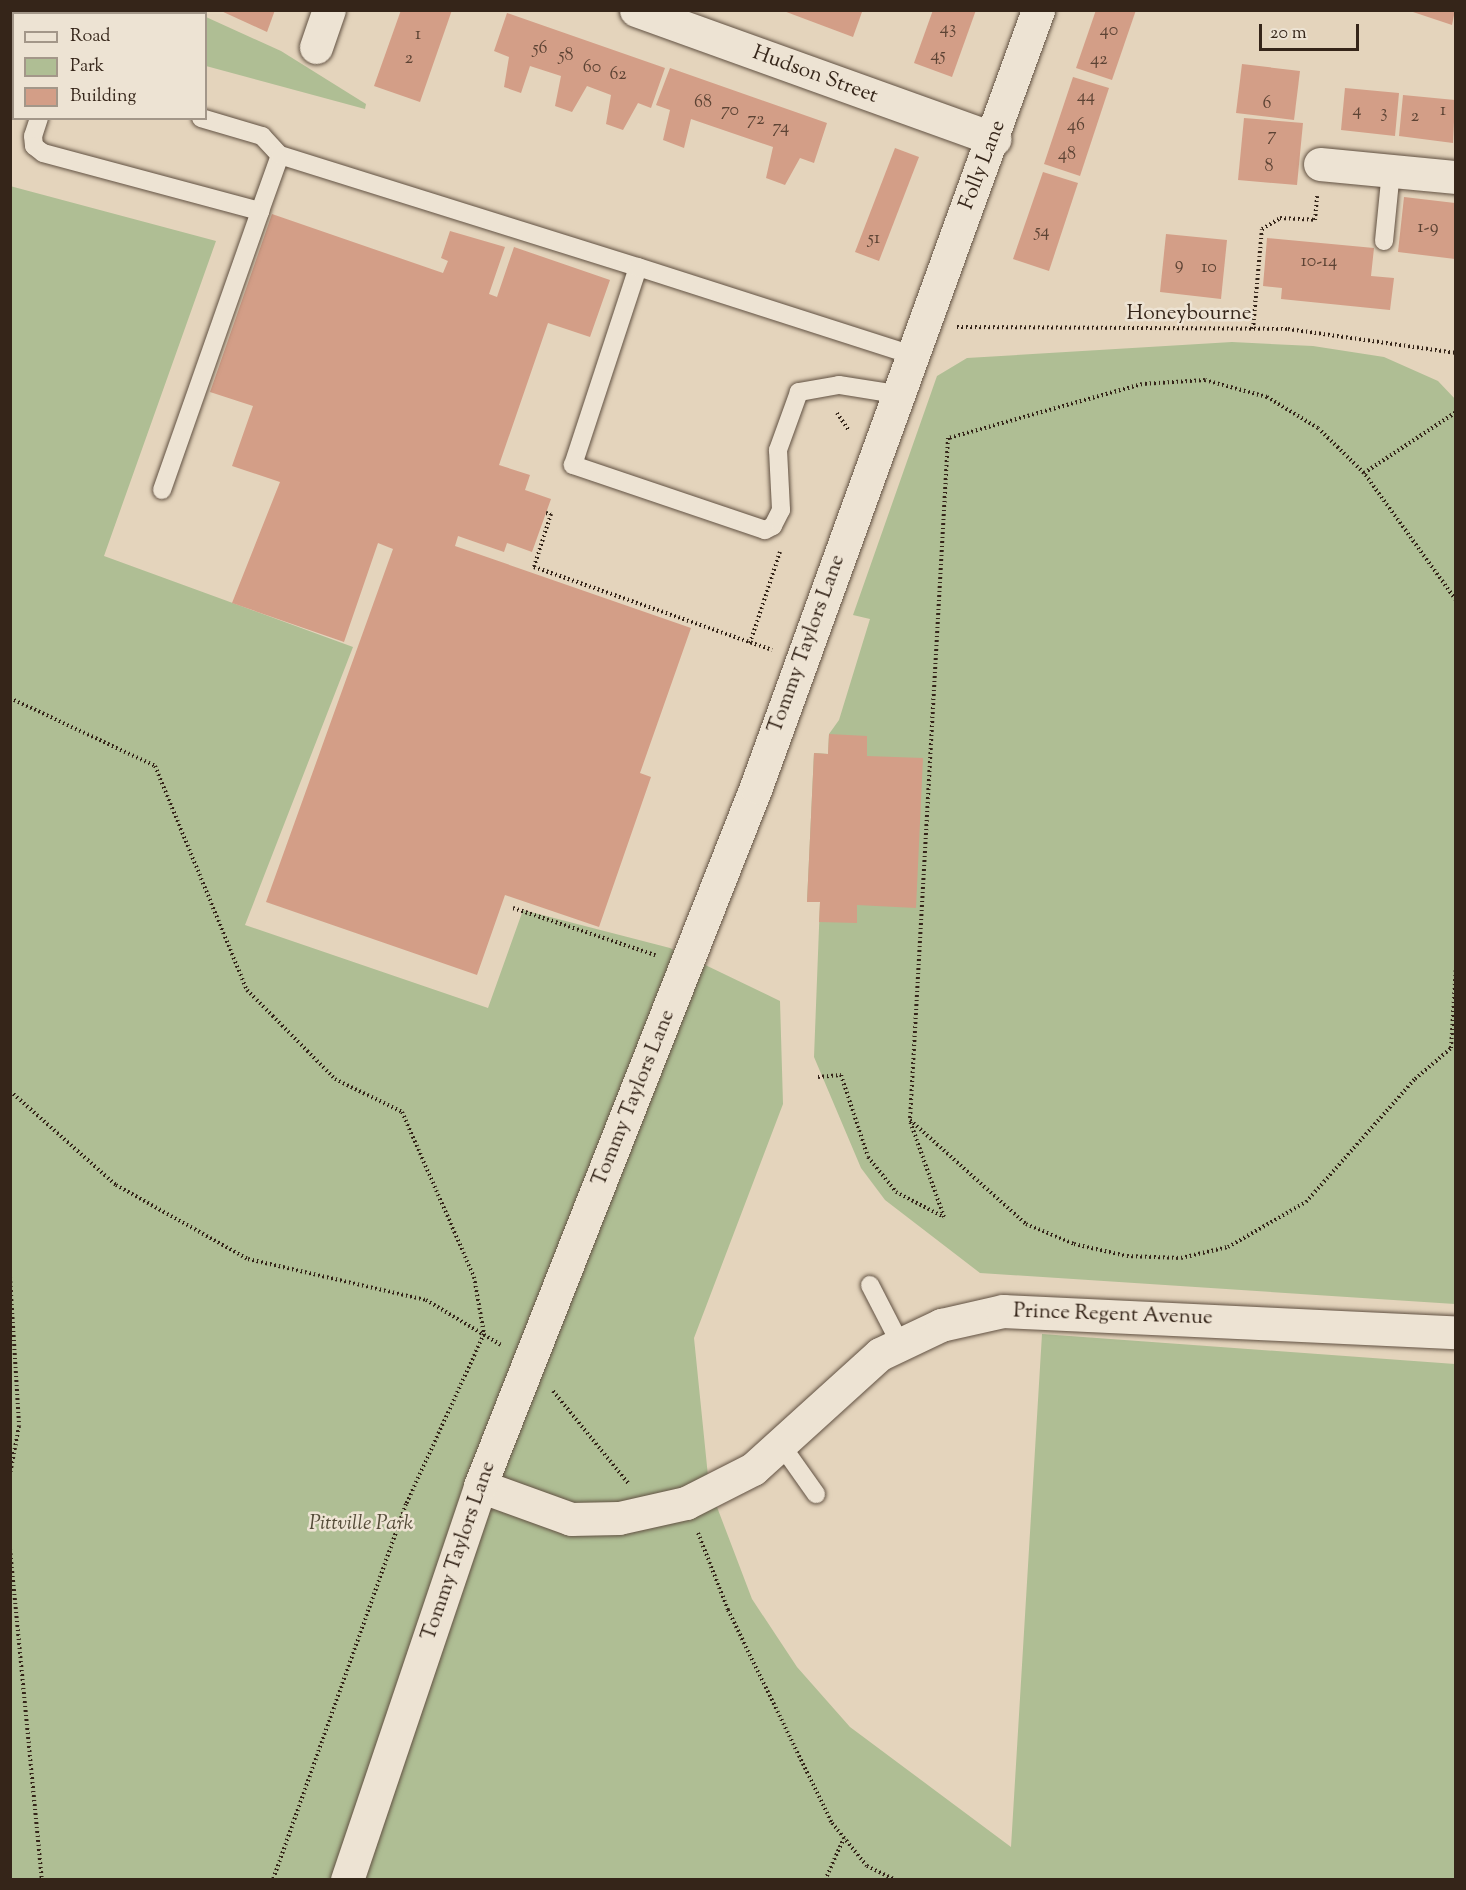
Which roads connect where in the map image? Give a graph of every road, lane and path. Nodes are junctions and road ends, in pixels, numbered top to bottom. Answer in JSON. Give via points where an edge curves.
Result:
{"nodes":[{"id":1,"x":329,"y":10,"type":"edge"},
{"id":2,"x":636,"y":10,"type":"edge"},
{"id":3,"x":1038,"y":10,"type":"edge"},
{"id":4,"x":316,"y":47,"type":"dead end"},
{"id":5,"x":39,"y":120,"type":"edge"},
{"id":6,"x":207,"y":120,"type":"edge"},
{"id":7,"x":994,"y":139,"type":"junction"},
{"id":8,"x":280,"y":155,"type":"junction"},
{"id":9,"x":1392,"y":171,"type":"junction"},
{"id":10,"x":1455,"y":177,"type":"edge"},
{"id":11,"x":1318,"y":180,"type":"joint"},
{"id":12,"x":260,"y":211,"type":"junction"},
{"id":13,"x":1384,"y":241,"type":"dead end"},
{"id":14,"x":638,"y":267,"type":"junction"},
{"id":15,"x":923,"y":317,"type":"junction"},
{"id":16,"x":1253,"y":329,"type":"junction"},
{"id":17,"x":1455,"y":353,"type":"edge"},
{"id":18,"x":909,"y":354,"type":"junction"},
{"id":19,"x":896,"y":394,"type":"junction"},
{"id":20,"x":1455,"y":412,"type":"edge"},
{"id":21,"x":1364,"y":473,"type":"junction"},
{"id":22,"x":162,"y":490,"type":"dead end"},
{"id":23,"x":546,"y":513,"type":"dead end"},
{"id":24,"x":1455,"y":600,"type":"edge"},
{"id":25,"x":762,"y":647,"type":"dead end"},
{"id":26,"x":10,"y":698,"type":"edge"},
{"id":27,"x":513,"y":908,"type":"dead end"},
{"id":28,"x":630,"y":947,"type":"dead end"},
{"id":29,"x":1455,"y":967,"type":"edge"},
{"id":30,"x":818,"y":1077,"type":"dead end"},
{"id":31,"x":10,"y":1091,"type":"edge"},
{"id":32,"x":910,"y":1120,"type":"junction"},
{"id":33,"x":10,"y":1277,"type":"edge"},
{"id":34,"x":870,"y":1285,"type":"dead end"},
{"id":35,"x":1455,"y":1332,"type":"edge"},
{"id":36,"x":484,"y":1334,"type":"junction"},
{"id":37,"x":900,"y":1343,"type":"junction"},
{"id":38,"x":529,"y":1362,"type":"junction"},
{"id":39,"x":782,"y":1446,"type":"junction"},
{"id":40,"x":10,"y":1474,"type":"edge"},
{"id":41,"x":480,"y":1486,"type":"junction"},
{"id":42,"x":816,"y":1494,"type":"dead end"},
{"id":43,"x":686,"y":1503,"type":"junction"},
{"id":44,"x":651,"y":1513,"type":"junction"},
{"id":45,"x":10,"y":1549,"type":"edge"},
{"id":46,"x":844,"y":1838,"type":"junction"},
{"id":47,"x":884,"y":1875,"type":"junction"},
{"id":48,"x":42,"y":1880,"type":"edge"},
{"id":49,"x":273,"y":1880,"type":"edge"},
{"id":50,"x":347,"y":1880,"type":"edge"},
{"id":51,"x":825,"y":1880,"type":"edge"},
{"id":52,"x":887,"y":1880,"type":"edge"},
{"id":53,"x":896,"y":1880,"type":"edge"}],
"edges":[{"from":1,"to":4,"type":"street"},
{"from":2,"to":7,"type":"street","name":"Hudson Street"},
{"from":3,"to":7,"type":"street","name":"Folly Lane"},
{"from":5,"to":12,"type":"lane","via":[[34,147],[43,153]]},
{"from":6,"to":8,"type":"lane","via":[[262,136]]},
{"from":7,"to":15,"type":"street","name":"Folly Lane"},
{"from":8,"to":12,"type":"lane"},
{"from":8,"to":14,"type":"lane"},
{"from":9,"to":10,"type":"street"},
{"from":9,"to":11,"type":"street"},
{"from":9,"to":13,"type":"lane"},
{"from":11,"to":16,"type":"path","via":[[1316,220],[1280,218],[1262,229]]},
{"from":12,"to":22,"type":"lane"},
{"from":14,"to":18,"type":"lane"},
{"from":14,"to":19,"type":"lane","via":[[573,465],[765,530],[773,526],[781,510],[778,450],[799,392],[839,385]]},
{"from":15,"to":16,"type":"path","name":"Honeybourne","via":[[1002,331]]},
{"from":15,"to":18,"type":"street","name":"Tommy Taylors Lane"},
{"from":16,"to":17,"type":"path","name":"Honeybourne","via":[[1375,338]]},
{"from":18,"to":19,"type":"street","name":"Tommy Taylors Lane"},
{"from":19,"to":38,"type":"street","name":"Tommy Taylors Lane","via":[[756,787]]},
{"from":20,"to":21,"type":"path"},
{"from":21,"to":24,"type":"path"},
{"from":21,"to":32,"type":"path","via":[[1318,428],[1267,397],[1205,380],[1142,384],[948,438]]},
{"from":23,"to":25,"type":"path","via":[[551,514],[534,567]]},
{"from":26,"to":36,"type":"path","via":[[155,766],[247,990],[335,1079],[402,1112],[474,1277]]},
{"from":27,"to":28,"type":"path"},
{"from":29,"to":32,"type":"path","via":[[1451,1048],[1415,1079],[1306,1202],[1228,1247],[1171,1258],[1127,1256],[1074,1244],[1026,1224]]},
{"from":30,"to":32,"type":"path","via":[[841,1075],[868,1157],[896,1192],[944,1217]]},
{"from":31,"to":36,"type":"path","via":[[116,1185],[248,1259],[426,1300]]},
{"from":33,"to":40,"type":"path","via":[[19,1416]]},
{"from":34,"to":37,"type":"lane"},
{"from":35,"to":37,"type":"street","name":"Prince Regent Avenue","via":[[1035,1309],[971,1316]]},
{"from":36,"to":38,"type":"path"},
{"from":36,"to":49,"type":"path","via":[[406,1504]]},
{"from":37,"to":39,"type":"street","name":"Prince Regent Avenue","via":[[852,1374]]},
{"from":38,"to":41,"type":"street","name":"Tommy Taylors Lane"},
{"from":38,"to":44,"type":"path"},
{"from":39,"to":42,"type":"lane"},
{"from":39,"to":43,"type":"street","name":"Prince Regent Avenue","via":[[721,1488]]},
{"from":41,"to":44,"type":"street","name":"Prince Regent Avenue","via":[[555,1518]]},
{"from":41,"to":50,"type":"street","name":"Tommy Taylors Lane"},
{"from":43,"to":44,"type":"street","name":"Prince Regent Avenue"},
{"from":43,"to":46,"type":"path","via":[[785,1731]]},
{"from":45,"to":48,"type":"path"},
{"from":46,"to":47,"type":"path","via":[[867,1866]]},
{"from":46,"to":51,"type":"path"},
{"from":47,"to":52,"type":"path"},
{"from":47,"to":53,"type":"path"}]}
